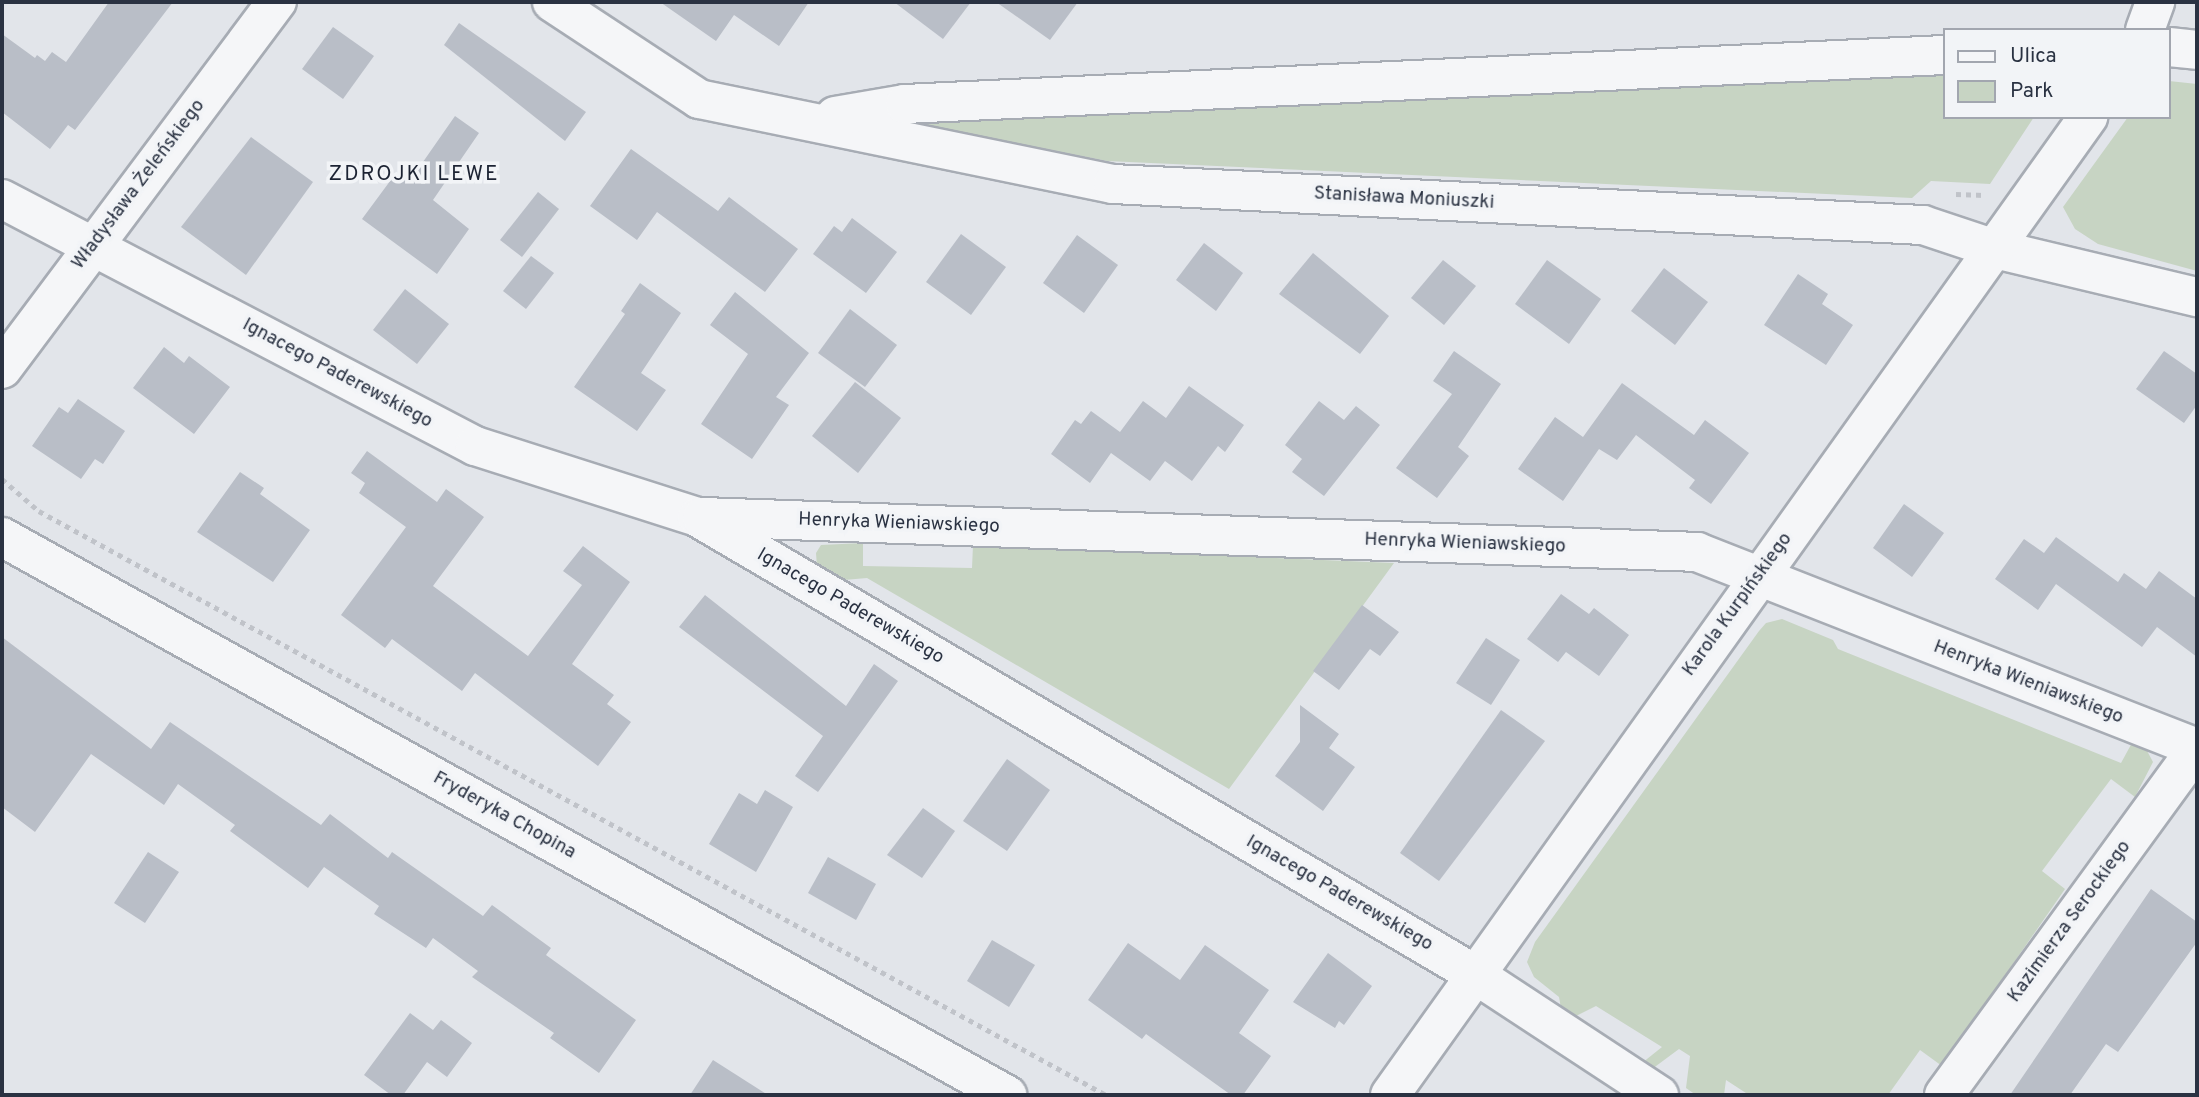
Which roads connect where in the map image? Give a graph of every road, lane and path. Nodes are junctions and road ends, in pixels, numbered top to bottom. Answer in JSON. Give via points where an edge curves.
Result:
{"nodes":[{"id":1,"x":277,"y":2,"type":"edge"},
{"id":2,"x":552,"y":2,"type":"edge"},
{"id":3,"x":2155,"y":2,"type":"edge"},
{"id":4,"x":2146,"y":28,"type":"edge"},
{"id":5,"x":2171,"y":47,"type":"edge"},
{"id":6,"x":2197,"y":50,"type":"edge"},
{"id":7,"x":1944,"y":55,"type":"edge"},
{"id":8,"x":2087,"y":119,"type":"edge"},
{"id":9,"x":815,"y":120,"type":"junction"},
{"id":10,"x":1994,"y":194,"type":"dead end"},
{"id":11,"x":2,"y":199,"type":"edge"},
{"id":12,"x":1923,"y":225,"type":"junction"},
{"id":13,"x":93,"y":245,"type":"junction"},
{"id":14,"x":1995,"y":249,"type":"junction"},
{"id":15,"x":2197,"y":298,"type":"edge"},
{"id":16,"x":2,"y":369,"type":"edge"},
{"id":17,"x":2,"y":480,"type":"edge"},
{"id":18,"x":697,"y":517,"type":"junction"},
{"id":19,"x":2,"y":537,"type":"edge"},
{"id":20,"x":1758,"y":577,"type":"junction"},
{"id":21,"x":2197,"y":748,"type":"edge"},
{"id":22,"x":1476,"y":975,"type":"junction"},
{"id":23,"x":1007,"y":1095,"type":"edge"},
{"id":24,"x":1105,"y":1095,"type":"edge"},
{"id":25,"x":1391,"y":1095,"type":"edge"},
{"id":26,"x":1659,"y":1095,"type":"edge"},
{"id":27,"x":1944,"y":1095,"type":"edge"}],
"edges":[{"from":1,"to":13,"type":"street","name":"Władysława Żeleńskiego"},
{"from":2,"to":9,"type":"street","name":"Stanisława Moniuszki","via":[[699,99]]},
{"from":3,"to":4,"type":"street"},
{"from":5,"to":6,"type":"street"},
{"from":7,"to":9,"type":"street","name":"Stanisława Moniuszki","via":[[905,104]]},
{"from":8,"to":14,"type":"street","name":"Karola Kurpińskiego"},
{"from":9,"to":12,"type":"street","name":"Stanisława Moniuszki","via":[[1113,184]]},
{"from":10,"to":12,"type":"path","via":[[1932,192]]},
{"from":11,"to":13,"type":"street","name":"Ignacego Paderewskiego"},
{"from":12,"to":14,"type":"street","name":"Stanisława Moniuszki"},
{"from":13,"to":16,"type":"street","name":"Władysława Żeleńskiego"},
{"from":13,"to":18,"type":"street","name":"Ignacego Paderewskiego","via":[[475,446]]},
{"from":14,"to":15,"type":"street","name":"Stanisława Moniuszki"},
{"from":14,"to":20,"type":"street","name":"Karola Kurpińskiego"},
{"from":17,"to":24,"type":"path","via":[[40,511]]},
{"from":18,"to":20,"type":"street","name":"Henryka Wieniawskiego","via":[[1697,552]]},
{"from":18,"to":22,"type":"street","name":"Ignacego Paderewskiego"},
{"from":19,"to":23,"type":"street","name":"Fryderyka Chopina"},
{"from":20,"to":21,"type":"street","name":"Henryka Wieniawskiego"},
{"from":20,"to":22,"type":"street","name":"Karola Kurpińskiego"},
{"from":21,"to":27,"type":"street","name":"Kazimierza Serockiego"},
{"from":22,"to":25,"type":"street","name":"Karola Kurpińskiego"},
{"from":22,"to":26,"type":"street","name":"Ignacego Paderewskiego"}]}
